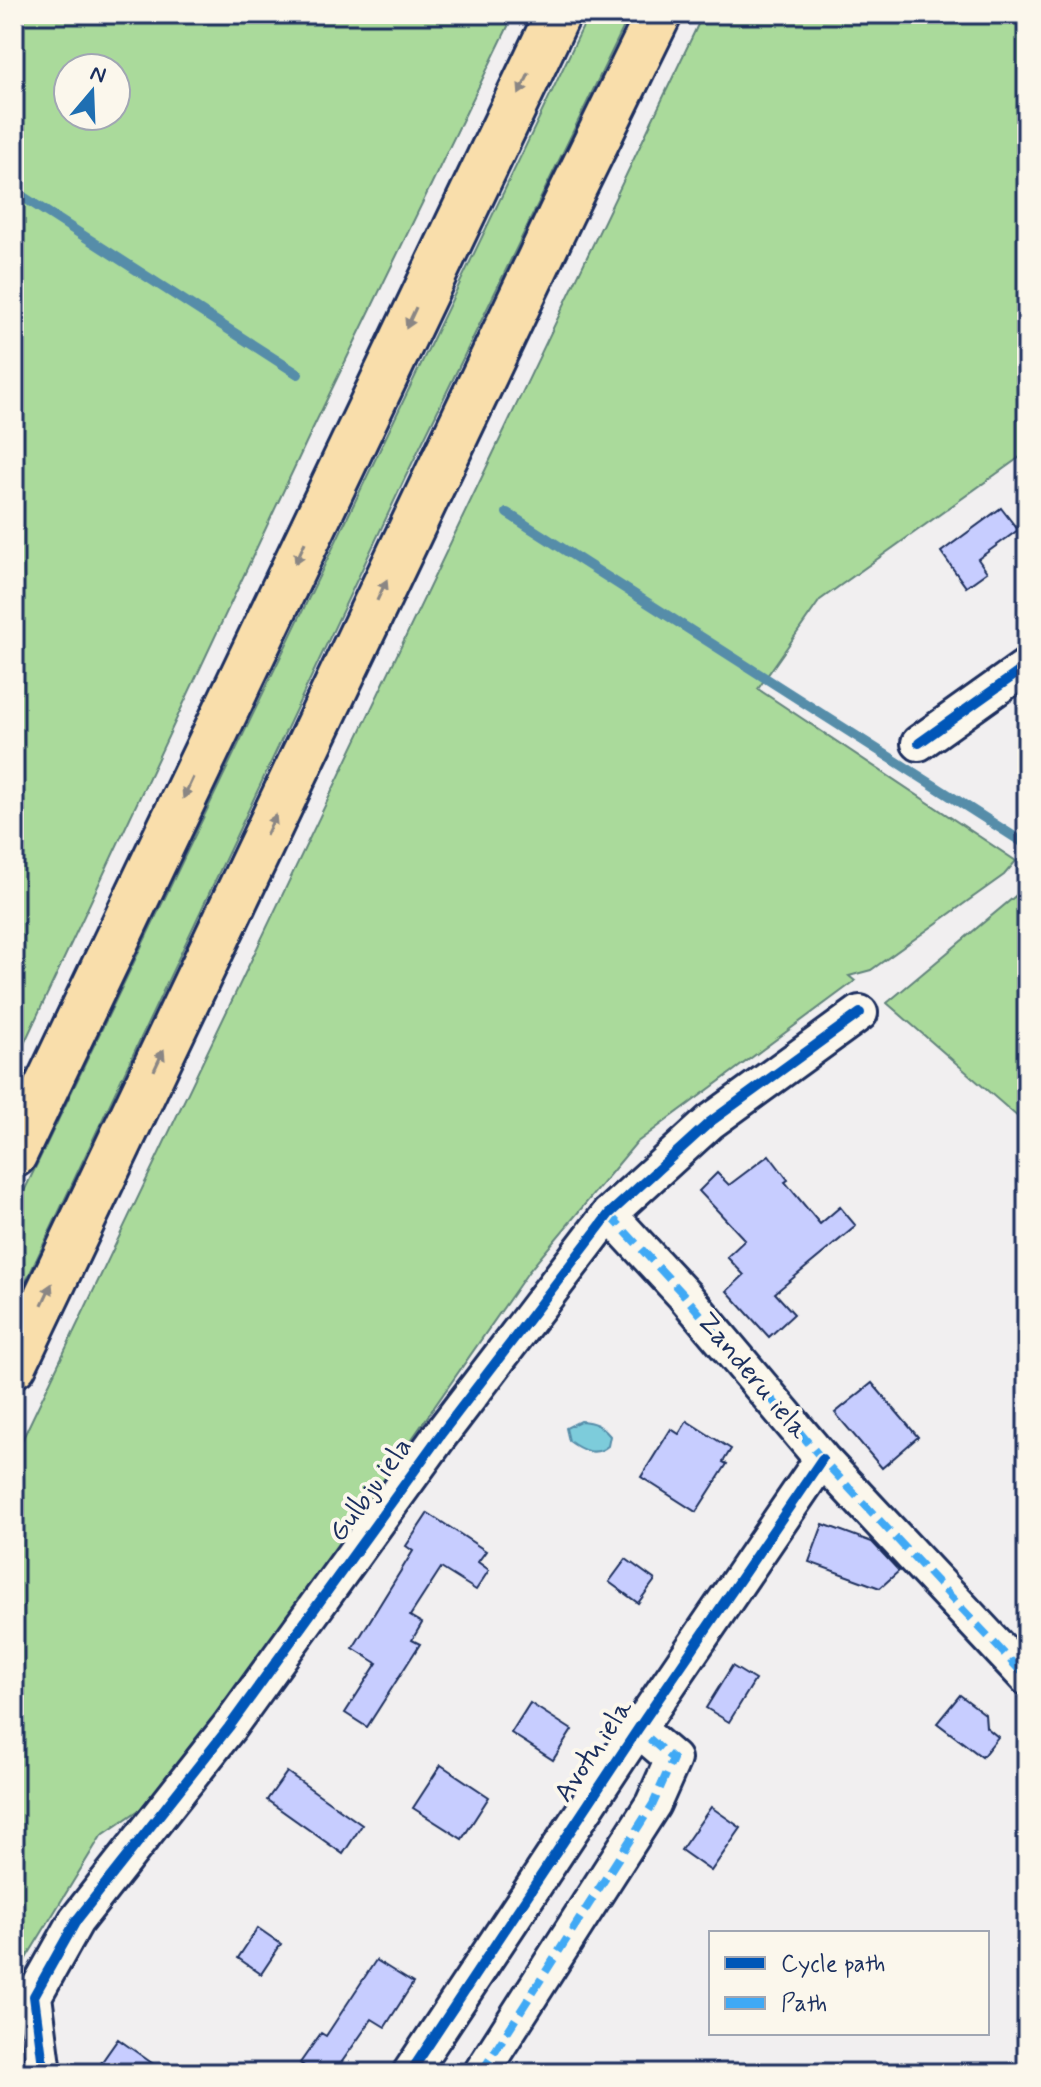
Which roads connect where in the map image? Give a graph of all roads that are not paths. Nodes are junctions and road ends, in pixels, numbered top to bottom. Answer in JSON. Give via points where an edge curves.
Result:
{"nodes":[{"id":1,"x":558,"y":14,"type":"edge"},
{"id":2,"x":659,"y":14,"type":"edge"},
{"id":3,"x":1027,"y":666,"type":"edge"},
{"id":4,"x":919,"y":743,"type":"dead end"},
{"id":5,"x":860,"y":1013,"type":"dead end"},
{"id":6,"x":14,"y":1155,"type":"edge"},
{"id":7,"x":609,"y":1214,"type":"junction"},
{"id":8,"x":14,"y":1365,"type":"edge"},
{"id":9,"x":822,"y":1459,"type":"junction"},
{"id":10,"x":1027,"y":1678,"type":"edge"},
{"id":11,"x":638,"y":1729,"type":"junction"},
{"id":12,"x":44,"y":2073,"type":"edge"},
{"id":13,"x":410,"y":2073,"type":"edge"},
{"id":14,"x":481,"y":2073,"type":"edge"}],
"edges":[{"from":1,"to":6,"type":"highway","one_way":true},
{"from":8,"to":2,"type":"highway","one_way":true},
{"from":3,"to":4,"type":"street"},
{"from":5,"to":7,"type":"street","name":"Gulbju iela","via":[[710,1122]]},
{"from":7,"to":9,"type":"street","name":"Zanderu iela"},
{"from":7,"to":12,"type":"street","name":"Gulbju iela","via":[[438,1438],[229,1727],[76,1921],[34,1996]]},
{"from":9,"to":10,"type":"street","name":"Zanderu iela"},
{"from":9,"to":11,"type":"street","name":"Avotu iela"},
{"from":11,"to":13,"type":"street","name":"Avotu iela"},
{"from":11,"to":14,"type":"street","via":[[673,1759],[653,1804]]}]}
